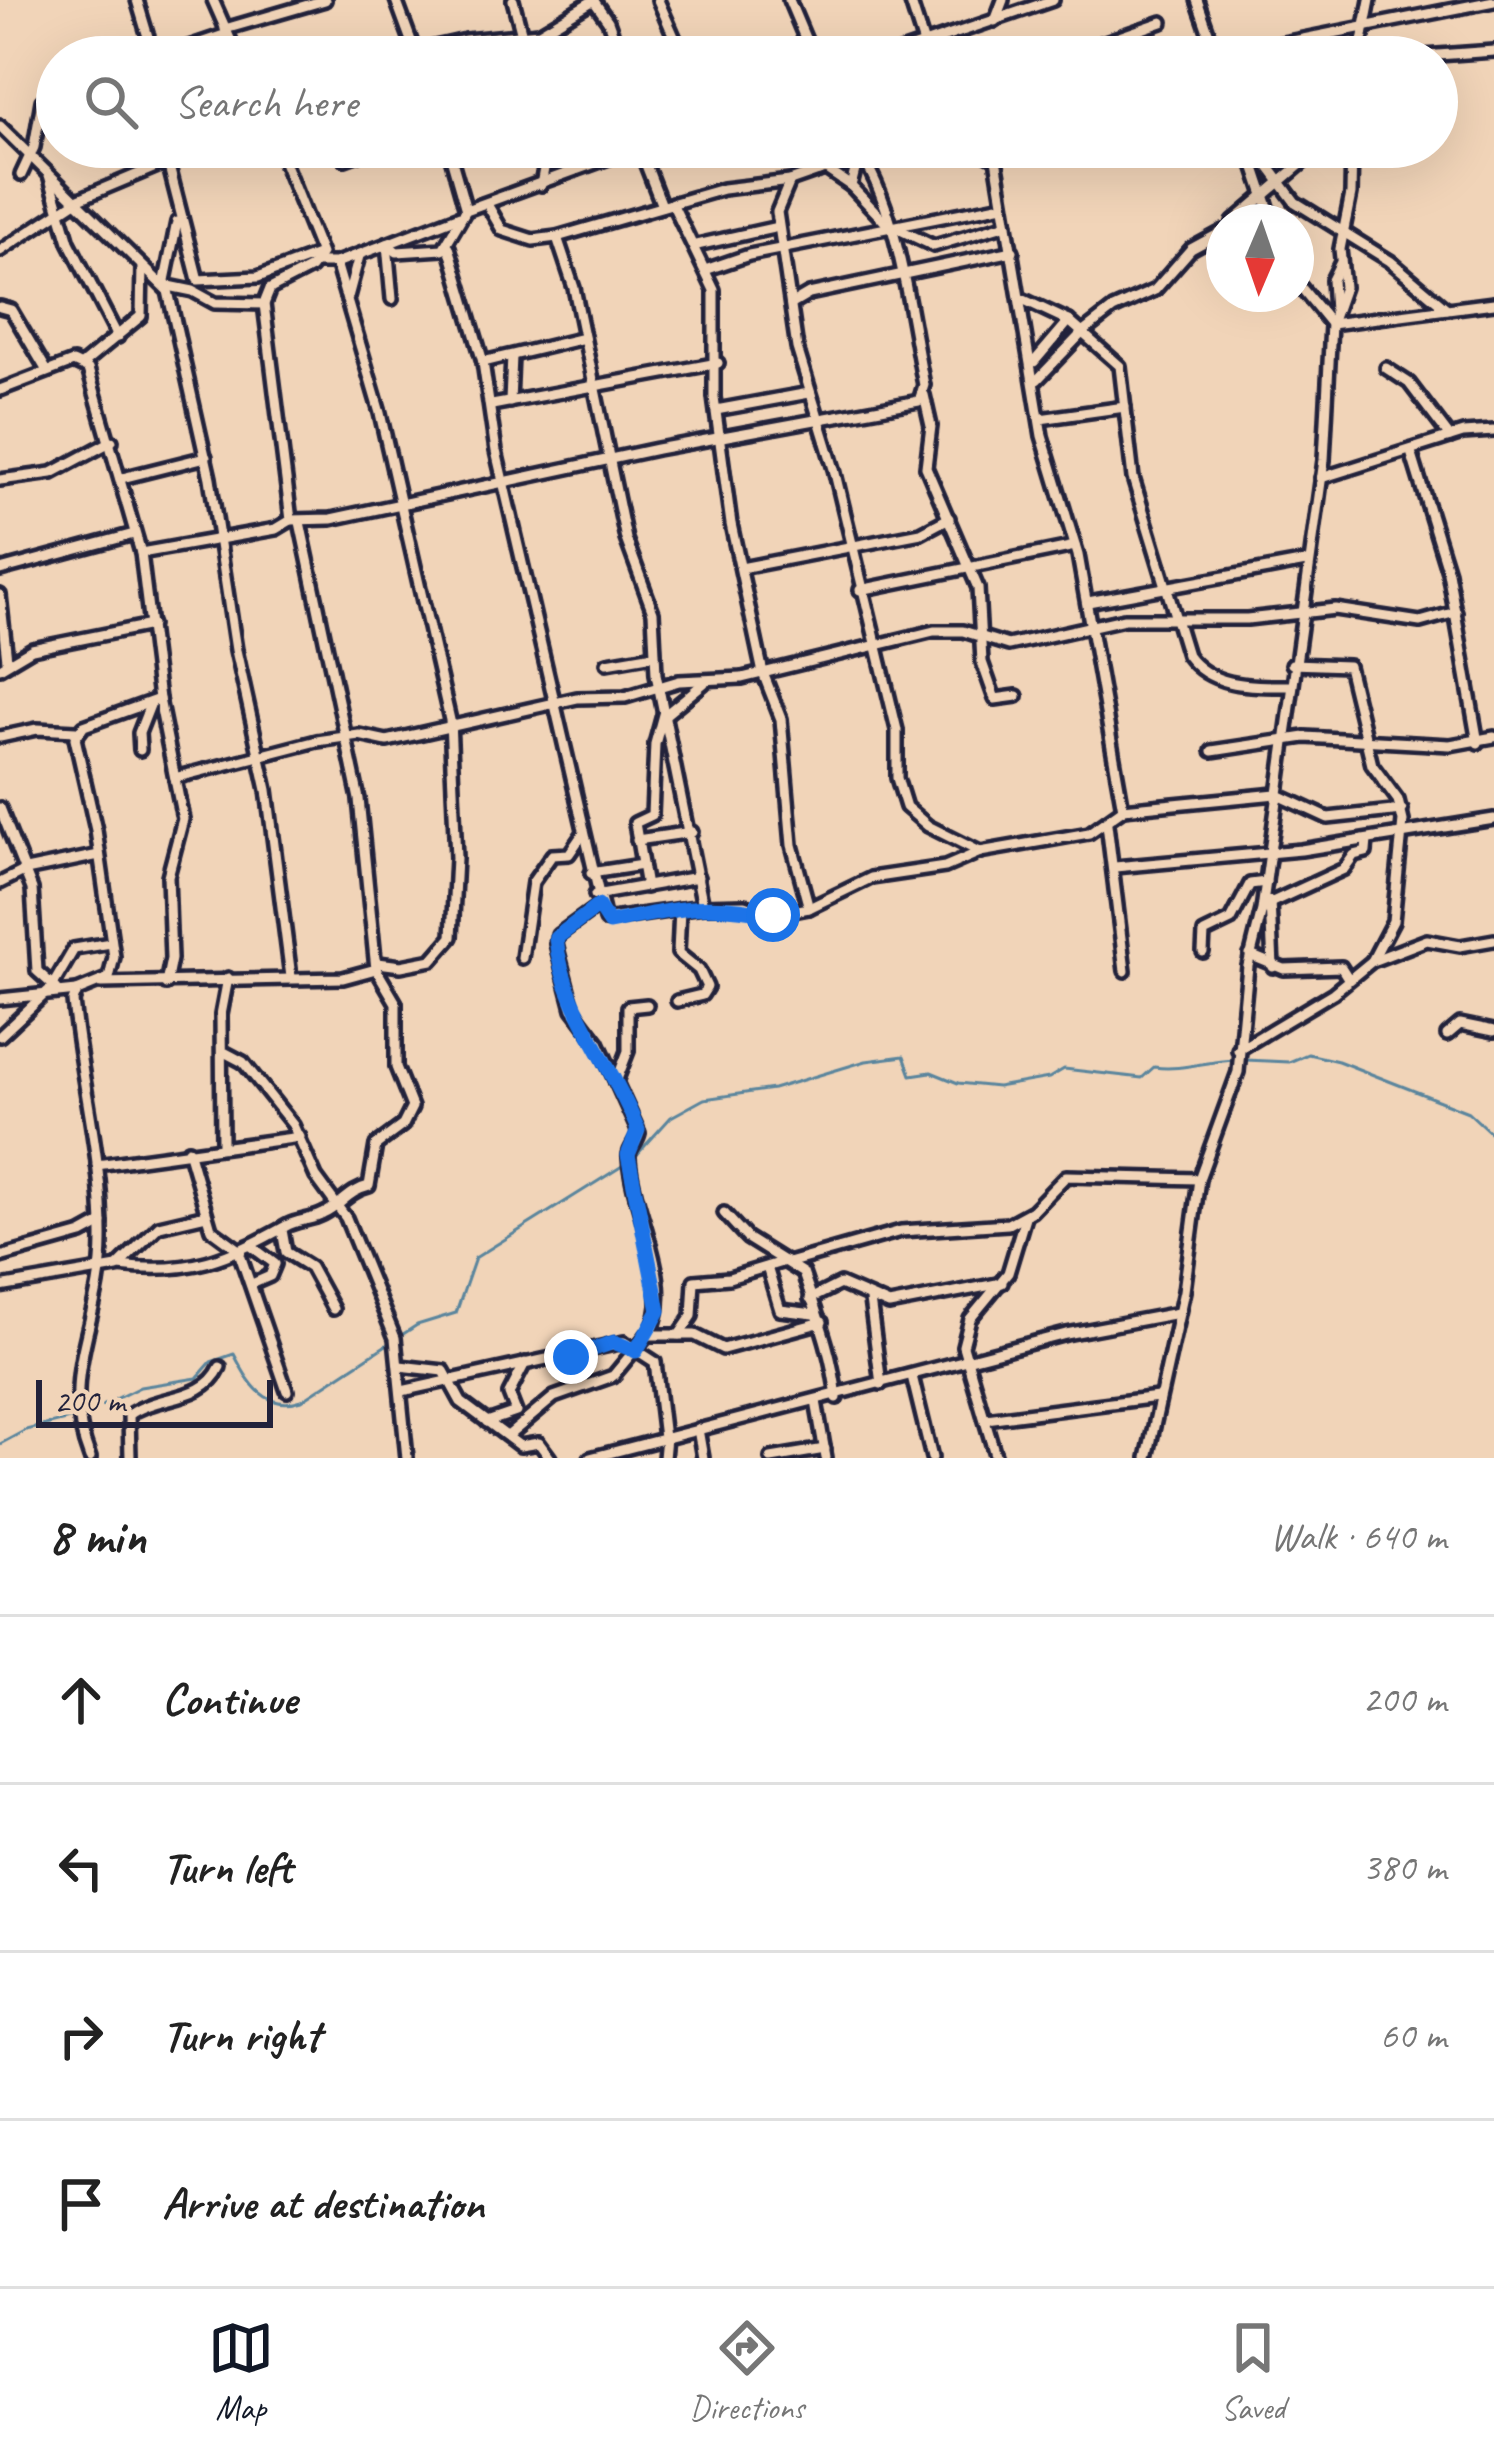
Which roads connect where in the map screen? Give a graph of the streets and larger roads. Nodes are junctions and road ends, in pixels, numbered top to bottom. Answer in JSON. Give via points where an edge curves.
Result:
{"nodes":[{"id":1,"x":136,"y":0,"type":"edge"},
{"id":2,"x":212,"y":0,"type":"edge"},
{"id":3,"x":325,"y":0,"type":"edge"},
{"id":4,"x":396,"y":0,"type":"edge"},
{"id":5,"x":513,"y":0,"type":"edge"},
{"id":6,"x":594,"y":0,"type":"edge"},
{"id":7,"x":658,"y":0,"type":"edge"},
{"id":8,"x":789,"y":0,"type":"edge"},
{"id":9,"x":910,"y":0,"type":"edge"},
{"id":10,"x":1003,"y":0,"type":"edge"},
{"id":11,"x":1053,"y":0,"type":"edge"},
{"id":12,"x":1197,"y":0,"type":"edge"},
{"id":13,"x":1370,"y":0,"type":"edge"},
{"id":14,"x":1494,"y":1,"type":"edge"},
{"id":15,"x":995,"y":21,"type":"junction"},
{"id":16,"x":1162,"y":22,"type":"dead end"},
{"id":17,"x":1366,"y":29,"type":"junction"},
{"id":18,"x":226,"y":32,"type":"junction"},
{"id":19,"x":522,"y":35,"type":"junction"},
{"id":20,"x":148,"y":36,"type":"edge"},
{"id":21,"x":214,"y":36,"type":"edge"},
{"id":22,"x":228,"y":36,"type":"edge"},
{"id":23,"x":409,"y":36,"type":"edge"},
{"id":24,"x":516,"y":36,"type":"edge"},
{"id":25,"x":613,"y":36,"type":"edge"},
{"id":26,"x":671,"y":36,"type":"edge"},
{"id":27,"x":804,"y":36,"type":"edge"},
{"id":28,"x":921,"y":36,"type":"edge"},
{"id":29,"x":949,"y":36,"type":"edge"},
{"id":30,"x":1122,"y":36,"type":"edge"},
{"id":31,"x":1210,"y":36,"type":"edge"},
{"id":32,"x":1329,"y":36,"type":"edge"},
{"id":33,"x":1364,"y":36,"type":"edge"},
{"id":34,"x":1494,"y":51,"type":"edge"},
{"id":35,"x":1458,"y":54,"type":"edge"},
{"id":36,"x":0,"y":126,"type":"edge"},
{"id":37,"x":36,"y":127,"type":"edge"},
{"id":38,"x":30,"y":153,"type":"junction"},
{"id":39,"x":36,"y":159,"type":"edge"},
{"id":40,"x":153,"y":168,"type":"edge"},
{"id":41,"x":168,"y":168,"type":"edge"},
{"id":42,"x":286,"y":168,"type":"edge"},
{"id":43,"x":453,"y":168,"type":"edge"},
{"id":44,"x":545,"y":168,"type":"edge"},
{"id":45,"x":584,"y":168,"type":"edge"},
{"id":46,"x":647,"y":168,"type":"edge"},
{"id":47,"x":819,"y":168,"type":"edge"},
{"id":48,"x":824,"y":168,"type":"edge"},
{"id":49,"x":830,"y":168,"type":"edge"},
{"id":50,"x":858,"y":168,"type":"edge"},
{"id":51,"x":865,"y":168,"type":"edge"},
{"id":52,"x":997,"y":168,"type":"edge"},
{"id":53,"x":1256,"y":168,"type":"edge"},
{"id":54,"x":1270,"y":168,"type":"edge"},
{"id":55,"x":1298,"y":168,"type":"edge"},
{"id":56,"x":1352,"y":168,"type":"edge"},
{"id":57,"x":47,"y":170,"type":"joint"},
{"id":58,"x":822,"y":170,"type":"junction"},
{"id":59,"x":21,"y":175,"type":"dead end"},
{"id":60,"x":790,"y":181,"type":"junction"},
{"id":61,"x":1282,"y":182,"type":"junction"},
{"id":62,"x":542,"y":185,"type":"junction"},
{"id":63,"x":850,"y":186,"type":"junction"},
{"id":64,"x":1264,"y":197,"type":"junction"},
{"id":65,"x":79,"y":199,"type":"junction"},
{"id":66,"x":487,"y":204,"type":"junction"},
{"id":67,"x":1255,"y":204,"type":"edge"},
{"id":68,"x":1267,"y":204,"type":"edge"},
{"id":69,"x":667,"y":205,"type":"junction"},
{"id":70,"x":1004,"y":206,"type":"junction"},
{"id":71,"x":463,"y":213,"type":"junction"},
{"id":72,"x":60,"y":214,"type":"junction"},
{"id":73,"x":178,"y":217,"type":"junction"},
{"id":74,"x":1007,"y":224,"type":"junction"},
{"id":75,"x":778,"y":227,"type":"junction"},
{"id":76,"x":891,"y":228,"type":"junction"},
{"id":77,"x":1341,"y":233,"type":"junction"},
{"id":78,"x":557,"y":237,"type":"junction"},
{"id":79,"x":1206,"y":240,"type":"edge"},
{"id":80,"x":386,"y":244,"type":"junction"},
{"id":81,"x":697,"y":245,"type":"junction"},
{"id":82,"x":448,"y":247,"type":"junction"},
{"id":83,"x":0,"y":250,"type":"edge"},
{"id":84,"x":1013,"y":251,"type":"junction"},
{"id":85,"x":783,"y":252,"type":"junction"},
{"id":86,"x":359,"y":256,"type":"junction"},
{"id":87,"x":320,"y":258,"type":"junction"},
{"id":88,"x":336,"y":263,"type":"junction"},
{"id":89,"x":142,"y":266,"type":"junction"},
{"id":90,"x":708,"y":269,"type":"junction"},
{"id":91,"x":901,"y":275,"type":"junction"},
{"id":92,"x":164,"y":285,"type":"junction"},
{"id":93,"x":392,"y":299,"type":"dead end"},
{"id":94,"x":1022,"y":299,"type":"junction"},
{"id":95,"x":347,"y":300,"type":"junction"},
{"id":96,"x":1314,"y":300,"type":"edge"},
{"id":97,"x":264,"y":304,"type":"junction"},
{"id":98,"x":792,"y":304,"type":"junction"},
{"id":99,"x":1494,"y":304,"type":"edge"},
{"id":100,"x":0,"y":307,"type":"edge"},
{"id":101,"x":1447,"y":309,"type":"junction"},
{"id":102,"x":1070,"y":321,"type":"junction"},
{"id":103,"x":1333,"y":321,"type":"junction"},
{"id":104,"x":1082,"y":332,"type":"junction"},
{"id":105,"x":118,"y":338,"type":"junction"},
{"id":106,"x":584,"y":338,"type":"junction"},
{"id":107,"x":512,"y":356,"type":"junction"},
{"id":108,"x":483,"y":362,"type":"junction"},
{"id":109,"x":1034,"y":362,"type":"junction"},
{"id":110,"x":83,"y":364,"type":"junction"},
{"id":111,"x":718,"y":364,"type":"junction"},
{"id":112,"x":1386,"y":368,"type":"dead end"},
{"id":113,"x":46,"y":371,"type":"junction"},
{"id":114,"x":1037,"y":380,"type":"junction"},
{"id":115,"x":593,"y":388,"type":"junction"},
{"id":116,"x":0,"y":390,"type":"edge"},
{"id":117,"x":809,"y":393,"type":"junction"},
{"id":118,"x":924,"y":395,"type":"junction"},
{"id":119,"x":510,"y":402,"type":"junction"},
{"id":120,"x":492,"y":405,"type":"junction"},
{"id":121,"x":1125,"y":407,"type":"junction"},
{"id":122,"x":716,"y":410,"type":"junction"},
{"id":123,"x":1040,"y":419,"type":"junction"},
{"id":124,"x":815,"y":420,"type":"junction"},
{"id":125,"x":1494,"y":431,"type":"edge"},
{"id":126,"x":1450,"y":437,"type":"junction"},
{"id":127,"x":724,"y":438,"type":"junction"},
{"id":128,"x":112,"y":440,"type":"junction"},
{"id":129,"x":1412,"y":452,"type":"junction"},
{"id":130,"x":206,"y":457,"type":"junction"},
{"id":131,"x":608,"y":462,"type":"junction"},
{"id":132,"x":122,"y":478,"type":"junction"},
{"id":133,"x":1321,"y":478,"type":"junction"},
{"id":134,"x":0,"y":480,"type":"edge"},
{"id":135,"x":505,"y":480,"type":"junction"},
{"id":136,"x":399,"y":502,"type":"junction"},
{"id":137,"x":949,"y":518,"type":"junction"},
{"id":138,"x":295,"y":521,"type":"junction"},
{"id":139,"x":134,"y":534,"type":"junction"},
{"id":140,"x":219,"y":539,"type":"junction"},
{"id":141,"x":1075,"y":546,"type":"junction"},
{"id":142,"x":852,"y":547,"type":"junction"},
{"id":143,"x":141,"y":553,"type":"junction"},
{"id":144,"x":1306,"y":562,"type":"junction"},
{"id":145,"x":968,"y":567,"type":"junction"},
{"id":146,"x":741,"y":568,"type":"junction"},
{"id":147,"x":0,"y":570,"type":"edge"},
{"id":148,"x":1163,"y":587,"type":"junction"},
{"id":149,"x":860,"y":590,"type":"junction"},
{"id":150,"x":0,"y":596,"type":"edge"},
{"id":151,"x":1088,"y":602,"type":"junction"},
{"id":152,"x":1456,"y":612,"type":"junction"},
{"id":153,"x":1298,"y":616,"type":"junction"},
{"id":154,"x":1174,"y":618,"type":"junction"},
{"id":155,"x":1092,"y":622,"type":"junction"},
{"id":156,"x":151,"y":625,"type":"junction"},
{"id":157,"x":980,"y":637,"type":"junction"},
{"id":158,"x":873,"y":648,"type":"junction"},
{"id":159,"x":654,"y":656,"type":"junction"},
{"id":160,"x":607,"y":663,"type":"dead end"},
{"id":161,"x":4,"y":664,"type":"edge"},
{"id":162,"x":1292,"y":664,"type":"junction"},
{"id":163,"x":764,"y":673,"type":"junction"},
{"id":164,"x":704,"y":683,"type":"junction"},
{"id":165,"x":1289,"y":686,"type":"junction"},
{"id":166,"x":658,"y":688,"type":"junction"},
{"id":167,"x":1017,"y":696,"type":"dead end"},
{"id":168,"x":155,"y":702,"type":"junction"},
{"id":169,"x":556,"y":704,"type":"junction"},
{"id":170,"x":665,"y":713,"type":"junction"},
{"id":171,"x":448,"y":729,"type":"junction"},
{"id":172,"x":76,"y":731,"type":"junction"},
{"id":173,"x":0,"y":736,"type":"edge"},
{"id":174,"x":346,"y":737,"type":"junction"},
{"id":175,"x":1494,"y":737,"type":"edge"},
{"id":176,"x":1283,"y":739,"type":"junction"},
{"id":177,"x":1366,"y":739,"type":"junction"},
{"id":178,"x":1478,"y":743,"type":"junction"},
{"id":179,"x":140,"y":750,"type":"dead end"},
{"id":180,"x":1212,"y":751,"type":"dead end"},
{"id":181,"x":260,"y":759,"type":"junction"},
{"id":182,"x":178,"y":777,"type":"junction"},
{"id":183,"x":1276,"y":794,"type":"junction"},
{"id":184,"x":0,"y":808,"type":"edge"},
{"id":185,"x":1124,"y":809,"type":"junction"},
{"id":186,"x":1402,"y":810,"type":"junction"},
{"id":187,"x":1494,"y":819,"type":"edge"},
{"id":188,"x":1107,"y":824,"type":"junction"},
{"id":189,"x":692,"y":832,"type":"junction"},
{"id":190,"x":582,"y":835,"type":"junction"},
{"id":191,"x":1403,"y":837,"type":"junction"},
{"id":192,"x":637,"y":840,"type":"junction"},
{"id":193,"x":1366,"y":840,"type":"junction"},
{"id":194,"x":1270,"y":850,"type":"junction"},
{"id":195,"x":980,"y":852,"type":"junction"},
{"id":196,"x":99,"y":855,"type":"junction"},
{"id":197,"x":642,"y":865,"type":"junction"},
{"id":198,"x":1115,"y":867,"type":"junction"},
{"id":199,"x":26,"y":870,"type":"junction"},
{"id":200,"x":591,"y":873,"type":"junction"},
{"id":201,"x":698,"y":877,"type":"junction"},
{"id":202,"x":0,"y":883,"type":"edge"},
{"id":203,"x":1266,"y":885,"type":"junction"},
{"id":204,"x":646,"y":887,"type":"junction"},
{"id":205,"x":626,"y":891,"type":"junction"},
{"id":206,"x":596,"y":900,"type":"junction"},
{"id":207,"x":1270,"y":903,"type":"junction"},
{"id":208,"x":703,"y":906,"type":"junction"},
{"id":209,"x":809,"y":908,"type":"junction"},
{"id":210,"x":680,"y":909,"type":"junction"},
{"id":211,"x":630,"y":917,"type":"junction"},
{"id":212,"x":1494,"y":940,"type":"edge"},
{"id":213,"x":111,"y":943,"type":"junction"},
{"id":214,"x":1203,"y":952,"type":"dead end"},
{"id":215,"x":1250,"y":956,"type":"junction"},
{"id":216,"x":522,"y":958,"type":"dead end"},
{"id":217,"x":1372,"y":961,"type":"junction"},
{"id":218,"x":377,"y":966,"type":"junction"},
{"id":219,"x":1273,"y":967,"type":"junction"},
{"id":220,"x":1125,"y":971,"type":"dead end"},
{"id":221,"x":291,"y":977,"type":"junction"},
{"id":222,"x":228,"y":978,"type":"junction"},
{"id":223,"x":1348,"y":978,"type":"junction"},
{"id":224,"x":101,"y":982,"type":"junction"},
{"id":225,"x":166,"y":984,"type":"junction"},
{"id":226,"x":53,"y":988,"type":"junction"},
{"id":227,"x":77,"y":991,"type":"junction"},
{"id":228,"x":0,"y":999,"type":"edge"},
{"id":229,"x":677,"y":1001,"type":"dead end"},
{"id":230,"x":646,"y":1005,"type":"dead end"},
{"id":231,"x":1494,"y":1031,"type":"edge"},
{"id":232,"x":1447,"y":1035,"type":"dead end"},
{"id":233,"x":0,"y":1036,"type":"edge"},
{"id":234,"x":224,"y":1052,"type":"junction"},
{"id":235,"x":1238,"y":1057,"type":"junction"},
{"id":236,"x":616,"y":1082,"type":"junction"},
{"id":237,"x":300,"y":1138,"type":"junction"},
{"id":238,"x":223,"y":1144,"type":"junction"},
{"id":239,"x":188,"y":1150,"type":"junction"},
{"id":240,"x":97,"y":1165,"type":"junction"},
{"id":241,"x":1199,"y":1178,"type":"junction"},
{"id":242,"x":337,"y":1204,"type":"junction"},
{"id":243,"x":724,"y":1213,"type":"dead end"},
{"id":244,"x":206,"y":1215,"type":"junction"},
{"id":245,"x":1025,"y":1216,"type":"junction"},
{"id":246,"x":102,"y":1223,"type":"junction"},
{"id":247,"x":282,"y":1230,"type":"junction"},
{"id":248,"x":243,"y":1250,"type":"junction"},
{"id":249,"x":0,"y":1257,"type":"edge"},
{"id":250,"x":786,"y":1262,"type":"junction"},
{"id":251,"x":119,"y":1266,"type":"junction"},
{"id":252,"x":102,"y":1267,"type":"junction"},
{"id":253,"x":767,"y":1267,"type":"junction"},
{"id":254,"x":254,"y":1283,"type":"junction"},
{"id":255,"x":1002,"y":1283,"type":"junction"},
{"id":256,"x":0,"y":1287,"type":"edge"},
{"id":257,"x":809,"y":1300,"type":"junction"},
{"id":258,"x":870,"y":1300,"type":"junction"},
{"id":259,"x":333,"y":1310,"type":"dead end"},
{"id":260,"x":1178,"y":1312,"type":"junction"},
{"id":261,"x":818,"y":1318,"type":"junction"},
{"id":262,"x":1162,"y":1320,"type":"junction"},
{"id":263,"x":1175,"y":1329,"type":"junction"},
{"id":264,"x":650,"y":1334,"type":"junction"},
{"id":265,"x":679,"y":1335,"type":"junction"},
{"id":266,"x":636,"y":1351,"type":"junction"},
{"id":267,"x":525,"y":1363,"type":"junction"},
{"id":268,"x":965,"y":1363,"type":"junction"},
{"id":269,"x":400,"y":1366,"type":"junction"},
{"id":270,"x":220,"y":1367,"type":"dead end"},
{"id":271,"x":912,"y":1376,"type":"junction"},
{"id":272,"x":450,"y":1378,"type":"junction"},
{"id":273,"x":881,"y":1384,"type":"junction"},
{"id":274,"x":402,"y":1390,"type":"junction"},
{"id":275,"x":287,"y":1391,"type":"dead end"},
{"id":276,"x":1158,"y":1397,"type":"junction"},
{"id":277,"x":837,"y":1398,"type":"junction"},
{"id":278,"x":816,"y":1401,"type":"junction"},
{"id":279,"x":986,"y":1419,"type":"junction"},
{"id":280,"x":487,"y":1422,"type":"junction"},
{"id":281,"x":698,"y":1429,"type":"junction"},
{"id":282,"x":509,"y":1435,"type":"junction"},
{"id":283,"x":665,"y":1437,"type":"junction"},
{"id":284,"x":825,"y":1454,"type":"edge"},
{"id":285,"x":90,"y":1458,"type":"edge"},
{"id":286,"x":130,"y":1458,"type":"edge"},
{"id":287,"x":406,"y":1458,"type":"edge"},
{"id":288,"x":550,"y":1458,"type":"edge"},
{"id":289,"x":590,"y":1458,"type":"edge"},
{"id":290,"x":664,"y":1458,"type":"edge"},
{"id":291,"x":703,"y":1458,"type":"edge"},
{"id":292,"x":771,"y":1458,"type":"edge"},
{"id":293,"x":932,"y":1458,"type":"edge"},
{"id":294,"x":996,"y":1458,"type":"edge"},
{"id":295,"x":1148,"y":1458,"type":"edge"}],
"edges":[{"from":1,"to":20,"type":"street"},
{"from":2,"to":18,"type":"street"},
{"from":3,"to":18,"type":"street"},
{"from":4,"to":23,"type":"street"},
{"from":5,"to":19,"type":"street"},
{"from":6,"to":19,"type":"street","via":[[551,29]]},
{"from":6,"to":25,"type":"street"},
{"from":7,"to":26,"type":"street"},
{"from":8,"to":27,"type":"street"},
{"from":9,"to":28,"type":"street"},
{"from":10,"to":15,"type":"street"},
{"from":11,"to":15,"type":"street"},
{"from":12,"to":31,"type":"street"},
{"from":13,"to":17,"type":"street"},
{"from":14,"to":17,"type":"street"},
{"from":15,"to":29,"type":"street"},
{"from":16,"to":30,"type":"street"},
{"from":17,"to":32,"type":"street"},
{"from":17,"to":33,"type":"street"},
{"from":18,"to":21,"type":"street"},
{"from":18,"to":22,"type":"street"},
{"from":19,"to":24,"type":"street"},
{"from":34,"to":35,"type":"street"},
{"from":36,"to":38,"type":"street"},
{"from":37,"to":38,"type":"street"},
{"from":38,"to":39,"type":"street"},
{"from":38,"to":59,"type":"street"},
{"from":40,"to":65,"type":"street"},
{"from":41,"to":73,"type":"street"},
{"from":42,"to":87,"type":"street"},
{"from":43,"to":71,"type":"street"},
{"from":44,"to":62,"type":"street"},
{"from":45,"to":62,"type":"street"},
{"from":46,"to":69,"type":"street"},
{"from":47,"to":58,"type":"street"},
{"from":48,"to":58,"type":"street"},
{"from":49,"to":58,"type":"street"},
{"from":50,"to":63,"type":"street"},
{"from":51,"to":76,"type":"street"},
{"from":52,"to":70,"type":"street"},
{"from":53,"to":64,"type":"street"},
{"from":54,"to":61,"type":"street"},
{"from":55,"to":61,"type":"street"},
{"from":56,"to":77,"type":"street"},
{"from":57,"to":65,"type":"street"},
{"from":57,"to":72,"type":"street"},
{"from":58,"to":60,"type":"street"},
{"from":58,"to":63,"type":"street"},
{"from":60,"to":69,"type":"street"},
{"from":60,"to":75,"type":"street","via":[[777,201]]},
{"from":61,"to":64,"type":"street"},
{"from":61,"to":77,"type":"street","via":[[1295,202]]},
{"from":62,"to":66,"type":"street"},
{"from":63,"to":76,"type":"street"},
{"from":64,"to":67,"type":"street"},
{"from":64,"to":68,"type":"street"},
{"from":65,"to":72,"type":"street"},
{"from":65,"to":89,"type":"street"},
{"from":66,"to":71,"type":"street"},
{"from":66,"to":78,"type":"street","via":[[510,235]]},
{"from":69,"to":78,"type":"street"},
{"from":69,"to":81,"type":"street"},
{"from":70,"to":74,"type":"street"},
{"from":70,"to":76,"type":"street"},
{"from":71,"to":80,"type":"street"},
{"from":71,"to":82,"type":"street"},
{"from":72,"to":83,"type":"street"},
{"from":72,"to":105,"type":"street"},
{"from":73,"to":87,"type":"street","via":[[204,283]]},
{"from":73,"to":92,"type":"street"},
{"from":74,"to":76,"type":"street","via":[[934,245]]},
{"from":74,"to":84,"type":"street"},
{"from":75,"to":81,"type":"street"},
{"from":75,"to":85,"type":"street"},
{"from":76,"to":85,"type":"street"},
{"from":76,"to":91,"type":"street"},
{"from":77,"to":101,"type":"street"},
{"from":77,"to":103,"type":"street","via":[[1344,286]]},
{"from":78,"to":106,"type":"street"},
{"from":79,"to":104,"type":"street","via":[[1155,290]]},
{"from":80,"to":82,"type":"street","via":[[412,253]]},
{"from":80,"to":86,"type":"street"},
{"from":80,"to":93,"type":"street"},
{"from":81,"to":90,"type":"street"},
{"from":82,"to":108,"type":"street"},
{"from":84,"to":91,"type":"street"},
{"from":84,"to":94,"type":"street"},
{"from":85,"to":90,"type":"street"},
{"from":85,"to":98,"type":"street"},
{"from":86,"to":88,"type":"street"},
{"from":86,"to":95,"type":"street"},
{"from":87,"to":88,"type":"street"},
{"from":87,"to":97,"type":"street","via":[[281,281]]},
{"from":88,"to":95,"type":"street"},
{"from":89,"to":92,"type":"street"},
{"from":89,"to":105,"type":"street","via":[[140,316]]},
{"from":90,"to":111,"type":"street"},
{"from":91,"to":98,"type":"street"},
{"from":91,"to":118,"type":"street"},
{"from":92,"to":97,"type":"street","via":[[214,303]]},
{"from":92,"to":130,"type":"street"},
{"from":94,"to":102,"type":"street"},
{"from":94,"to":109,"type":"street"},
{"from":95,"to":136,"type":"street"},
{"from":96,"to":103,"type":"street"},
{"from":97,"to":138,"type":"street"},
{"from":98,"to":117,"type":"street"},
{"from":99,"to":101,"type":"street"},
{"from":100,"to":113,"type":"street","via":[[11,310]]},
{"from":101,"to":103,"type":"street"},
{"from":102,"to":104,"type":"street"},
{"from":102,"to":109,"type":"street"},
{"from":103,"to":133,"type":"street"},
{"from":104,"to":114,"type":"street"},
{"from":104,"to":121,"type":"street","via":[[1120,366]]},
{"from":105,"to":110,"type":"street"},
{"from":106,"to":107,"type":"street"},
{"from":106,"to":115,"type":"street"},
{"from":107,"to":108,"type":"street"},
{"from":107,"to":119,"type":"street"},
{"from":108,"to":120,"type":"street"},
{"from":109,"to":114,"type":"street"},
{"from":110,"to":113,"type":"street"},
{"from":110,"to":128,"type":"street"},
{"from":111,"to":115,"type":"street"},
{"from":111,"to":122,"type":"street"},
{"from":112,"to":126,"type":"street","via":[[1409,383]]},
{"from":113,"to":116,"type":"street"},
{"from":114,"to":123,"type":"street"},
{"from":115,"to":119,"type":"street"},
{"from":115,"to":131,"type":"street"},
{"from":117,"to":122,"type":"street"},
{"from":117,"to":124,"type":"street"},
{"from":118,"to":124,"type":"street"},
{"from":118,"to":137,"type":"street","via":[[931,426],[926,467]]},
{"from":119,"to":120,"type":"street"},
{"from":120,"to":135,"type":"street"},
{"from":121,"to":123,"type":"street"},
{"from":121,"to":148,"type":"street","via":[[1133,478]]},
{"from":122,"to":127,"type":"street"},
{"from":123,"to":141,"type":"street"},
{"from":124,"to":127,"type":"street"},
{"from":124,"to":142,"type":"street"},
{"from":125,"to":126,"type":"street"},
{"from":126,"to":129,"type":"street"},
{"from":127,"to":131,"type":"street"},
{"from":127,"to":146,"type":"street"},
{"from":128,"to":132,"type":"street"},
{"from":128,"to":134,"type":"street","via":[[61,470]]},
{"from":129,"to":133,"type":"street"},
{"from":129,"to":152,"type":"street"},
{"from":130,"to":132,"type":"street"},
{"from":130,"to":140,"type":"street"},
{"from":131,"to":135,"type":"street"},
{"from":131,"to":159,"type":"street","via":[[653,612]]},
{"from":132,"to":139,"type":"street"},
{"from":133,"to":144,"type":"street"},
{"from":135,"to":136,"type":"street"},
{"from":135,"to":169,"type":"street"},
{"from":136,"to":138,"type":"street"},
{"from":136,"to":171,"type":"street","via":[[418,599],[432,625]]},
{"from":137,"to":142,"type":"street","via":[[921,533]]},
{"from":137,"to":145,"type":"street"},
{"from":138,"to":140,"type":"street"},
{"from":138,"to":174,"type":"street"},
{"from":139,"to":143,"type":"street"},
{"from":139,"to":147,"type":"street"},
{"from":140,"to":143,"type":"street"},
{"from":140,"to":181,"type":"street"},
{"from":141,"to":145,"type":"street"},
{"from":141,"to":151,"type":"street"},
{"from":142,"to":146,"type":"street"},
{"from":142,"to":149,"type":"street"},
{"from":143,"to":156,"type":"street"},
{"from":144,"to":148,"type":"street"},
{"from":144,"to":153,"type":"street"},
{"from":145,"to":149,"type":"street"},
{"from":145,"to":157,"type":"street","via":[[980,596]]},
{"from":146,"to":163,"type":"street"},
{"from":148,"to":151,"type":"street"},
{"from":148,"to":154,"type":"street"},
{"from":149,"to":158,"type":"street"},
{"from":150,"to":161,"type":"street"},
{"from":151,"to":155,"type":"street"},
{"from":152,"to":153,"type":"street","via":[[1420,622],[1335,609]]},
{"from":152,"to":178,"type":"street"},
{"from":153,"to":154,"type":"street"},
{"from":153,"to":162,"type":"street"},
{"from":154,"to":155,"type":"street"},
{"from":154,"to":165,"type":"street","via":[[1195,667],[1232,683]]},
{"from":155,"to":157,"type":"street","via":[[1008,645]]},
{"from":155,"to":185,"type":"street"},
{"from":156,"to":161,"type":"street","via":[[32,649]]},
{"from":156,"to":168,"type":"street"},
{"from":157,"to":158,"type":"street","via":[[947,630]]},
{"from":157,"to":167,"type":"street","via":[[992,696]]},
{"from":158,"to":163,"type":"street"},
{"from":158,"to":195,"type":"street","via":[[897,730],[906,807]]},
{"from":159,"to":160,"type":"street"},
{"from":159,"to":166,"type":"street"},
{"from":162,"to":165,"type":"street"},
{"from":162,"to":177,"type":"street","via":[[1348,666]]},
{"from":163,"to":164,"type":"street"},
{"from":163,"to":209,"type":"street","via":[[781,719],[792,845]]},
{"from":164,"to":166,"type":"street"},
{"from":164,"to":170,"type":"street"},
{"from":165,"to":176,"type":"street"},
{"from":166,"to":169,"type":"street"},
{"from":166,"to":170,"type":"street"},
{"from":168,"to":172,"type":"street"},
{"from":168,"to":179,"type":"street"},
{"from":168,"to":182,"type":"street"},
{"from":169,"to":171,"type":"street"},
{"from":169,"to":190,"type":"street"},
{"from":170,"to":189,"type":"street"},
{"from":170,"to":192,"type":"street","via":[[655,744],[652,815],[636,820]]},
{"from":171,"to":174,"type":"street","via":[[387,741]]},
{"from":171,"to":218,"type":"street","via":[[452,937],[432,960]]},
{"from":172,"to":173,"type":"street"},
{"from":172,"to":196,"type":"street"},
{"from":174,"to":181,"type":"street"},
{"from":174,"to":218,"type":"street"},
{"from":175,"to":178,"type":"street"},
{"from":176,"to":177,"type":"street"},
{"from":176,"to":180,"type":"street"},
{"from":176,"to":183,"type":"street"},
{"from":177,"to":178,"type":"street"},
{"from":177,"to":186,"type":"street","via":[[1375,773]]},
{"from":181,"to":182,"type":"street"},
{"from":181,"to":221,"type":"street"},
{"from":182,"to":225,"type":"street","via":[[182,832],[168,876]]},
{"from":183,"to":185,"type":"street"},
{"from":183,"to":186,"type":"street","via":[[1328,818]]},
{"from":183,"to":194,"type":"street"},
{"from":184,"to":199,"type":"street"},
{"from":185,"to":188,"type":"street"},
{"from":186,"to":191,"type":"street"},
{"from":187,"to":191,"type":"street"},
{"from":188,"to":195,"type":"street"},
{"from":188,"to":198,"type":"street"},
{"from":189,"to":192,"type":"street"},
{"from":189,"to":201,"type":"street"},
{"from":190,"to":200,"type":"street"},
{"from":190,"to":216,"type":"street","via":[[569,854],[552,855],[533,882]]},
{"from":191,"to":193,"type":"street"},
{"from":191,"to":217,"type":"street","via":[[1393,921]]},
{"from":192,"to":197,"type":"street"},
{"from":193,"to":194,"type":"street"},
{"from":193,"to":207,"type":"street","via":[[1366,852],[1344,869]]},
{"from":194,"to":198,"type":"street"},
{"from":194,"to":203,"type":"street"},
{"from":195,"to":209,"type":"street","via":[[945,867],[871,878]]},
{"from":196,"to":199,"type":"street"},
{"from":196,"to":213,"type":"street"},
{"from":197,"to":200,"type":"street"},
{"from":197,"to":204,"type":"street"},
{"from":198,"to":220,"type":"street"},
{"from":199,"to":202,"type":"street"},
{"from":199,"to":226,"type":"street","via":[[37,971]]},
{"from":200,"to":206,"type":"street"},
{"from":201,"to":204,"type":"street"},
{"from":201,"to":208,"type":"street"},
{"from":203,"to":207,"type":"street"},
{"from":203,"to":214,"type":"street","via":[[1250,884],[1231,920],[1204,933]]},
{"from":203,"to":215,"type":"street"},
{"from":204,"to":205,"type":"street"},
{"from":205,"to":206,"type":"street"},
{"from":205,"to":211,"type":"street"},
{"from":206,"to":211,"type":"street","via":[[609,923]]},
{"from":206,"to":236,"type":"street","via":[[556,944],[573,1009]]},
{"from":207,"to":219,"type":"street"},
{"from":208,"to":209,"type":"street","via":[[746,905],[773,915]]},
{"from":208,"to":210,"type":"street"},
{"from":210,"to":211,"type":"street"},
{"from":210,"to":229,"type":"street","via":[[678,953],[700,970],[707,988]]},
{"from":212,"to":217,"type":"street","via":[[1426,940]]},
{"from":213,"to":224,"type":"street","via":[[113,969]]},
{"from":213,"to":226,"type":"street","via":[[74,949]]},
{"from":215,"to":219,"type":"street"},
{"from":215,"to":235,"type":"street"},
{"from":217,"to":223,"type":"street"},
{"from":218,"to":221,"type":"street","via":[[343,978]]},
{"from":218,"to":242,"type":"street","via":[[396,1003],[396,1067],[412,1107],[376,1145],[369,1186]]},
{"from":219,"to":223,"type":"street","via":[[1341,967]]},
{"from":221,"to":222,"type":"street"},
{"from":222,"to":225,"type":"street"},
{"from":222,"to":234,"type":"street"},
{"from":223,"to":235,"type":"street"},
{"from":224,"to":225,"type":"street"},
{"from":224,"to":227,"type":"street"},
{"from":226,"to":227,"type":"street"},
{"from":226,"to":228,"type":"street"},
{"from":226,"to":233,"type":"street"},
{"from":227,"to":240,"type":"street"},
{"from":230,"to":236,"type":"street","via":[[628,1007],[628,1051]]},
{"from":231,"to":232,"type":"street","via":[[1460,1024]]},
{"from":234,"to":237,"type":"street","via":[[243,1062]]},
{"from":234,"to":238,"type":"street"},
{"from":235,"to":241,"type":"street"},
{"from":236,"to":264,"type":"street","via":[[639,1133],[628,1155],[654,1269],[659,1311]]},
{"from":237,"to":238,"type":"street"},
{"from":237,"to":242,"type":"street"},
{"from":238,"to":239,"type":"street"},
{"from":239,"to":240,"type":"street"},
{"from":239,"to":244,"type":"street"},
{"from":240,"to":246,"type":"street"},
{"from":241,"to":245,"type":"street","via":[[1066,1176]]},
{"from":241,"to":260,"type":"street"},
{"from":242,"to":247,"type":"street"},
{"from":242,"to":269,"type":"street","via":[[383,1304]]},
{"from":243,"to":250,"type":"street"},
{"from":244,"to":248,"type":"street","via":[[214,1233]]},
{"from":244,"to":251,"type":"street","via":[[159,1226]]},
{"from":245,"to":250,"type":"street","via":[[901,1231]]},
{"from":245,"to":255,"type":"street"},
{"from":246,"to":249,"type":"street"},
{"from":246,"to":252,"type":"street"},
{"from":247,"to":248,"type":"street"},
{"from":247,"to":259,"type":"street","via":[[286,1252],[310,1267]]},
{"from":248,"to":251,"type":"street","via":[[172,1273]]},
{"from":248,"to":254,"type":"street"},
{"from":248,"to":254,"type":"street","via":[[275,1264]]},
{"from":250,"to":253,"type":"street"},
{"from":250,"to":257,"type":"street","via":[[803,1273]]},
{"from":251,"to":252,"type":"street"},
{"from":252,"to":256,"type":"street"},
{"from":252,"to":285,"type":"street","via":[[81,1342],[76,1416]]},
{"from":253,"to":261,"type":"street","via":[[780,1310]]},
{"from":253,"to":265,"type":"street","via":[[694,1281],[692,1316]]},
{"from":254,"to":275,"type":"street"},
{"from":255,"to":258,"type":"street","via":[[892,1305]]},
{"from":255,"to":268,"type":"street","via":[[969,1321]]},
{"from":257,"to":258,"type":"street","via":[[840,1284]]},
{"from":257,"to":261,"type":"street"},
{"from":258,"to":273,"type":"street"},
{"from":260,"to":262,"type":"street"},
{"from":260,"to":263,"type":"street"},
{"from":261,"to":265,"type":"street","via":[[723,1349]]},
{"from":261,"to":277,"type":"street"},
{"from":262,"to":263,"type":"street"},
{"from":262,"to":268,"type":"street","via":[[1066,1334]]},
{"from":263,"to":276,"type":"street"},
{"from":264,"to":265,"type":"street"},
{"from":264,"to":266,"type":"street"},
{"from":266,"to":267,"type":"street","via":[[614,1342]]},
{"from":266,"to":282,"type":"street","via":[[613,1376],[551,1399]]},
{"from":266,"to":283,"type":"street","via":[[655,1361]]},
{"from":267,"to":272,"type":"street"},
{"from":267,"to":280,"type":"street","via":[[509,1394],[516,1412]]},
{"from":268,"to":271,"type":"street"},
{"from":268,"to":279,"type":"street"},
{"from":269,"to":272,"type":"street"},
{"from":269,"to":274,"type":"street"},
{"from":270,"to":286,"type":"street","via":[[199,1389],[156,1398],[129,1415]]},
{"from":271,"to":273,"type":"street"},
{"from":271,"to":293,"type":"street"},
{"from":272,"to":274,"type":"street"},
{"from":272,"to":280,"type":"street","via":[[461,1402]]},
{"from":273,"to":277,"type":"street"},
{"from":274,"to":287,"type":"street"},
{"from":276,"to":279,"type":"street"},
{"from":276,"to":295,"type":"street"},
{"from":277,"to":278,"type":"street"},
{"from":278,"to":281,"type":"street"},
{"from":278,"to":284,"type":"street"},
{"from":279,"to":294,"type":"street"},
{"from":280,"to":282,"type":"street"},
{"from":281,"to":283,"type":"street"},
{"from":281,"to":291,"type":"street"},
{"from":282,"to":288,"type":"street","via":[[520,1445],[539,1443]]},
{"from":283,"to":289,"type":"street"},
{"from":283,"to":290,"type":"street"},
{"from":284,"to":292,"type":"street"}]}
